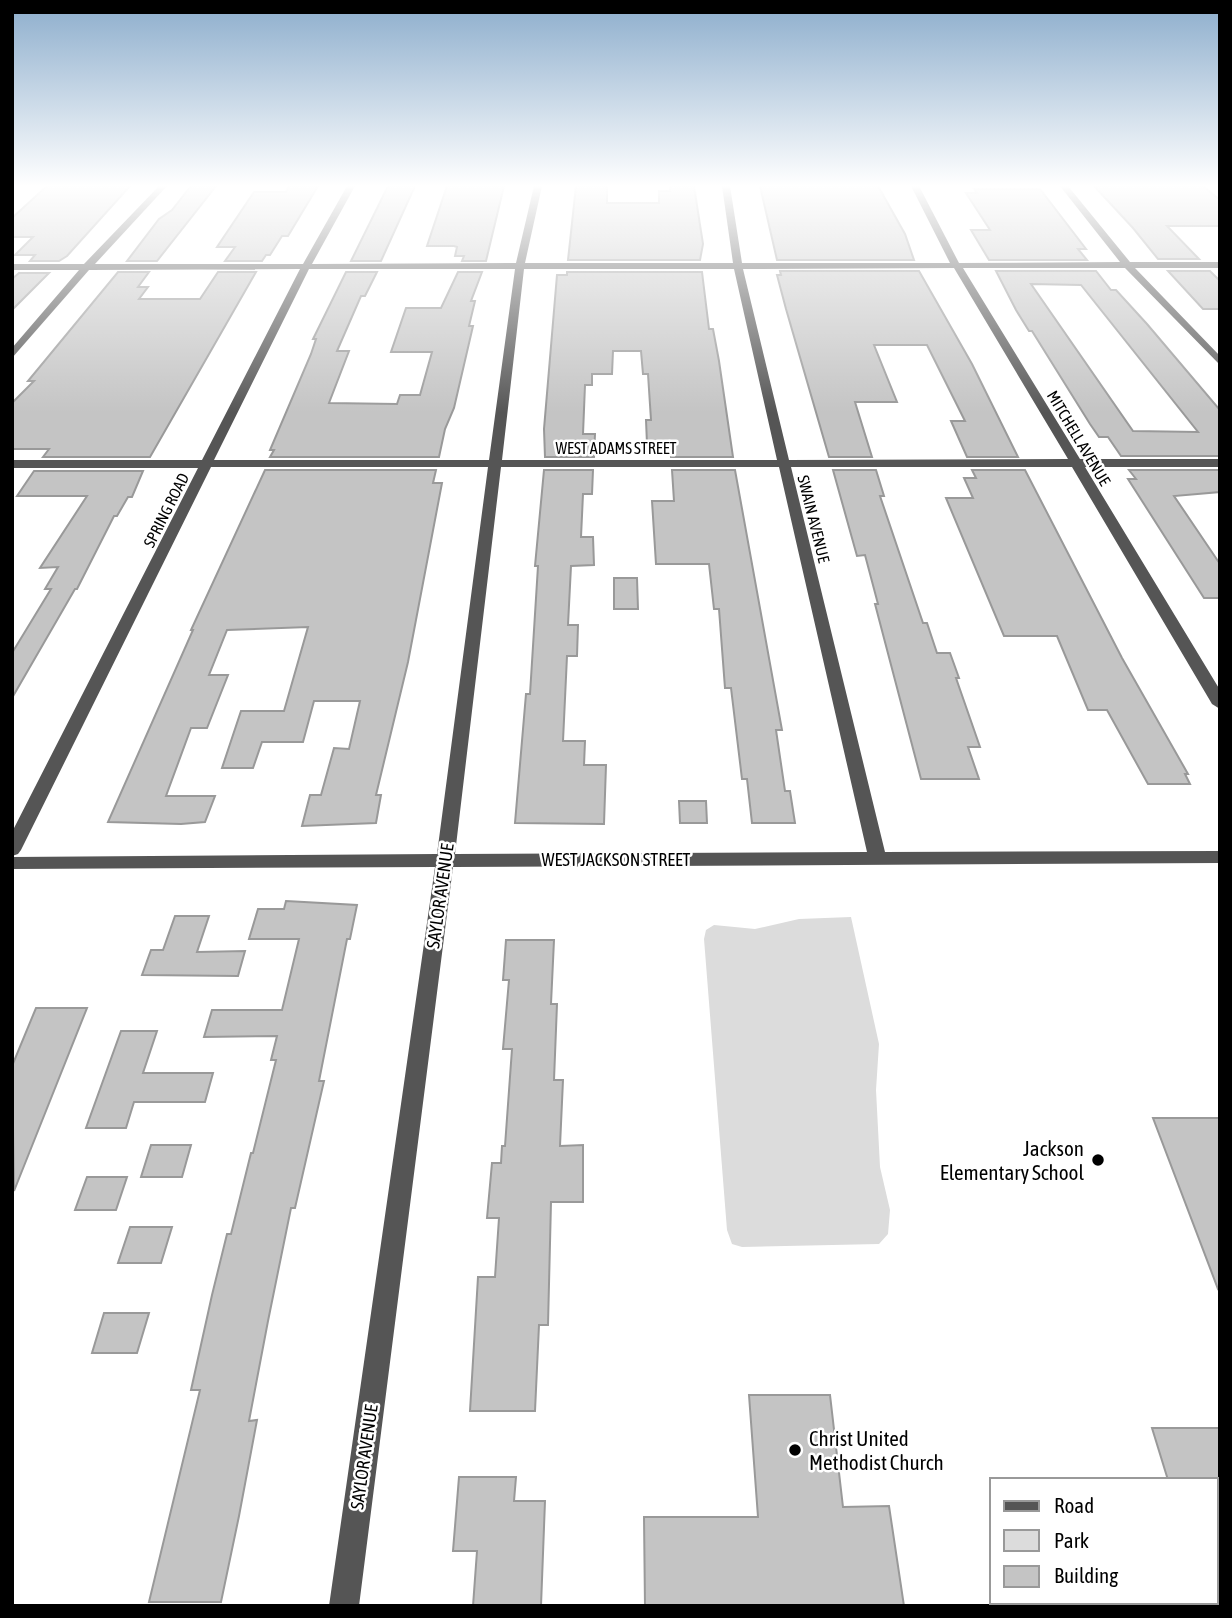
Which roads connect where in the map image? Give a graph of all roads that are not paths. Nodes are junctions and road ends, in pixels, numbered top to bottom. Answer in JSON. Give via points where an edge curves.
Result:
{"nodes":[{"id":1,"x":92,"y":262,"type":"edge"},
{"id":2,"x":309,"y":262,"type":"edge"},
{"id":3,"x":521,"y":262,"type":"edge"},
{"id":4,"x":737,"y":262,"type":"edge"},
{"id":5,"x":954,"y":262,"type":"edge"},
{"id":6,"x":1124,"y":262,"type":"edge"},
{"id":7,"x":956,"y":265,"type":"junction"},
{"id":8,"x":1127,"y":265,"type":"junction"},
{"id":9,"x":1220,"y":265,"type":"edge"},
{"id":10,"x":520,"y":266,"type":"junction"},
{"id":11,"x":738,"y":266,"type":"junction"},
{"id":12,"x":12,"y":267,"type":"edge"},
{"id":13,"x":87,"y":267,"type":"junction"},
{"id":14,"x":306,"y":267,"type":"junction"},
{"id":15,"x":12,"y":355,"type":"edge"},
{"id":16,"x":1220,"y":362,"type":"edge"},
{"id":17,"x":783,"y":463,"type":"junction"},
{"id":18,"x":1076,"y":463,"type":"junction"},
{"id":19,"x":1220,"y":463,"type":"edge"},
{"id":20,"x":12,"y":464,"type":"edge"},
{"id":21,"x":208,"y":464,"type":"junction"},
{"id":22,"x":494,"y":464,"type":"junction"},
{"id":23,"x":1220,"y":704,"type":"edge"},
{"id":24,"x":12,"y":850,"type":"edge"},
{"id":25,"x":1220,"y":857,"type":"edge"},
{"id":26,"x":877,"y":858,"type":"junction"},
{"id":27,"x":445,"y":860,"type":"junction"},
{"id":28,"x":12,"y":863,"type":"edge"},
{"id":29,"x":344,"y":1606,"type":"edge"}],
"edges":[{"from":1,"to":13,"type":"street"},
{"from":2,"to":14,"type":"street","name":"SPRING ROAD"},
{"from":3,"to":10,"type":"street","name":"SAYLOR AVENUE"},
{"from":4,"to":11,"type":"street","name":"SWAIN AVENUE"},
{"from":5,"to":7,"type":"street","name":"MITCHELL AVENUE"},
{"from":6,"to":8,"type":"street"},
{"from":7,"to":8,"type":"street"},
{"from":7,"to":11,"type":"street"},
{"from":7,"to":18,"type":"street","name":"MITCHELL AVENUE"},
{"from":8,"to":9,"type":"street"},
{"from":8,"to":16,"type":"street"},
{"from":10,"to":11,"type":"street"},
{"from":10,"to":14,"type":"street"},
{"from":10,"to":22,"type":"street","name":"SAYLOR AVENUE"},
{"from":11,"to":17,"type":"street","name":"SWAIN AVENUE"},
{"from":12,"to":13,"type":"street"},
{"from":13,"to":14,"type":"street"},
{"from":13,"to":15,"type":"street"},
{"from":14,"to":21,"type":"street","name":"SPRING ROAD"},
{"from":17,"to":18,"type":"street","name":"WEST ADAMS STREET"},
{"from":17,"to":22,"type":"street","name":"WEST ADAMS STREET"},
{"from":17,"to":26,"type":"street","name":"SWAIN AVENUE"},
{"from":18,"to":19,"type":"street","name":"WEST ADAMS STREET"},
{"from":18,"to":23,"type":"street","name":"MITCHELL AVENUE"},
{"from":20,"to":21,"type":"street","name":"WEST ADAMS STREET"},
{"from":21,"to":22,"type":"street","name":"WEST ADAMS STREET"},
{"from":21,"to":24,"type":"street","name":"SPRING ROAD"},
{"from":22,"to":27,"type":"street","name":"SAYLOR AVENUE"},
{"from":25,"to":26,"type":"street","name":"WEST JACKSON STREET"},
{"from":26,"to":27,"type":"street","name":"WEST JACKSON STREET"},
{"from":27,"to":28,"type":"street","name":"WEST JACKSON STREET"},
{"from":27,"to":29,"type":"street","name":"SAYLOR AVENUE"}]}
